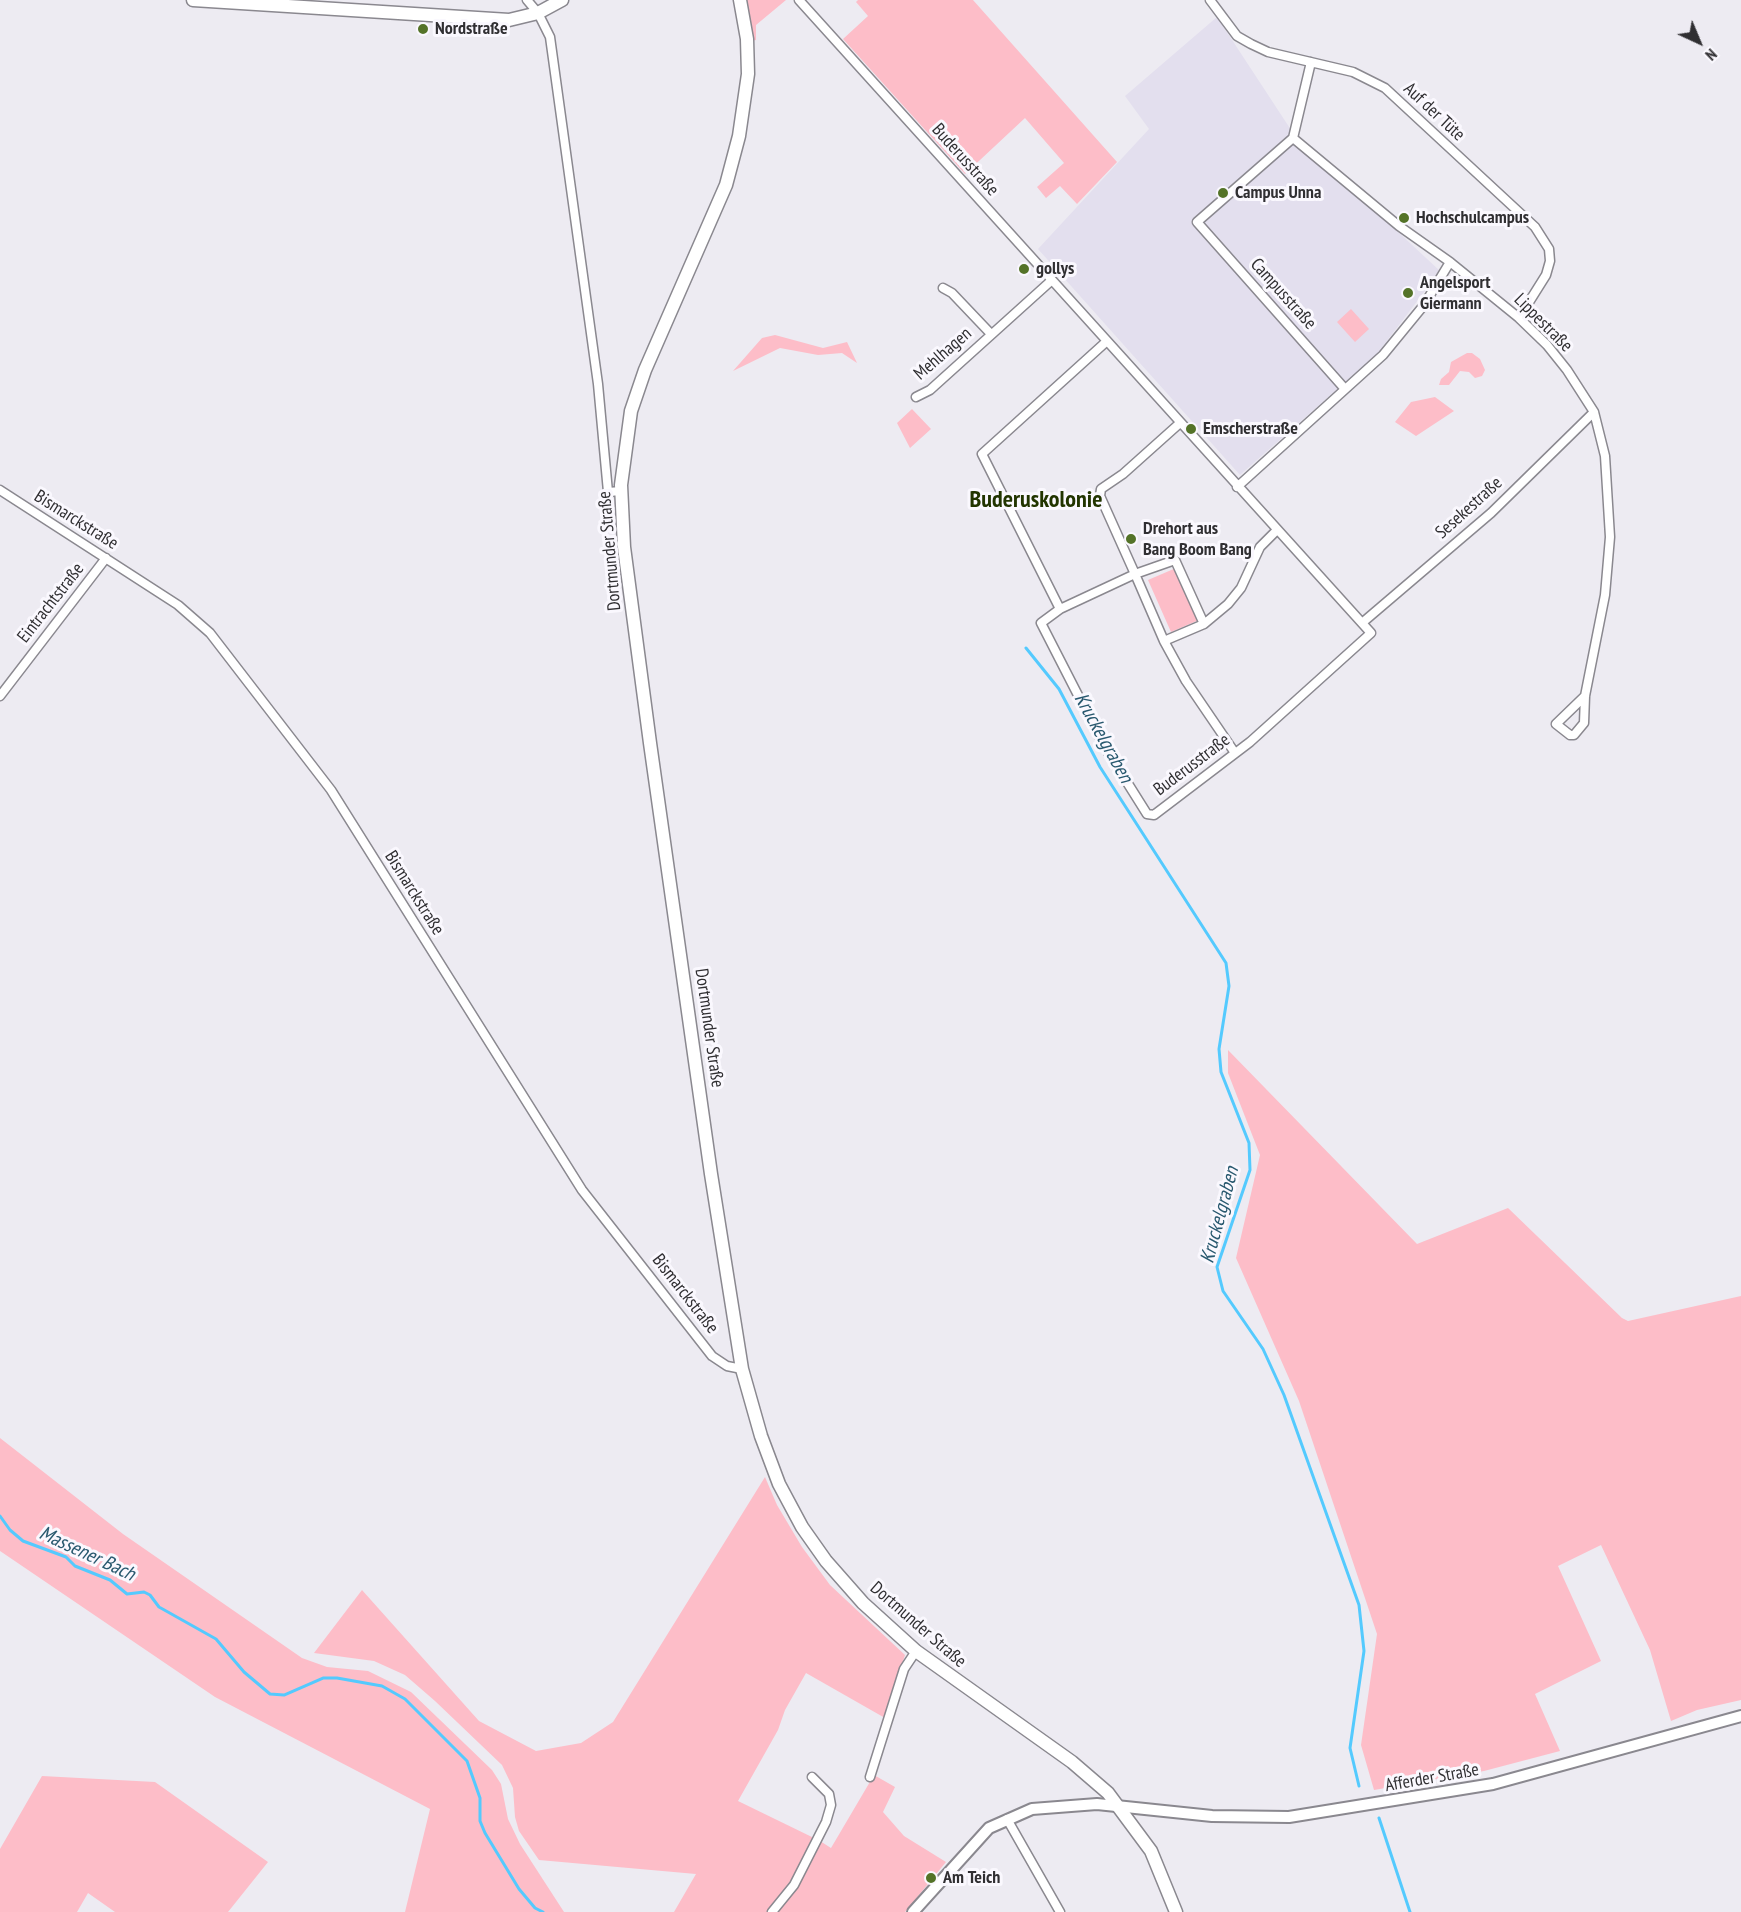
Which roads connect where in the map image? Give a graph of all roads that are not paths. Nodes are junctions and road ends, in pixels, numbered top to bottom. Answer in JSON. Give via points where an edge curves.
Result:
{"nodes":[{"id":1,"x":193,"y":0,"type":"edge"},
{"id":2,"x":527,"y":0,"type":"edge"},
{"id":3,"x":562,"y":0,"type":"edge"},
{"id":4,"x":740,"y":0,"type":"edge"},
{"id":5,"x":799,"y":0,"type":"edge"},
{"id":6,"x":1210,"y":0,"type":"edge"},
{"id":7,"x":538,"y":13,"type":"junction"},
{"id":8,"x":1311,"y":62,"type":"junction"},
{"id":9,"x":1293,"y":138,"type":"junction"},
{"id":10,"x":1450,"y":262,"type":"junction"},
{"id":11,"x":1052,"y":280,"type":"junction"},
{"id":12,"x":943,"y":288,"type":"dead end"},
{"id":13,"x":1519,"y":318,"type":"junction"},
{"id":14,"x":991,"y":334,"type":"junction"},
{"id":15,"x":1107,"y":341,"type":"junction"},
{"id":16,"x":1345,"y":388,"type":"junction"},
{"id":17,"x":916,"y":397,"type":"dead end"},
{"id":18,"x":1594,"y":412,"type":"junction"},
{"id":19,"x":1180,"y":423,"type":"junction"},
{"id":20,"x":1237,"y":487,"type":"junction"},
{"id":21,"x":0,"y":490,"type":"edge"},
{"id":22,"x":621,"y":491,"type":"junction"},
{"id":23,"x":1276,"y":531,"type":"junction"},
{"id":24,"x":106,"y":558,"type":"junction"},
{"id":25,"x":1136,"y":574,"type":"junction"},
{"id":26,"x":1060,"y":609,"type":"junction"},
{"id":27,"x":1362,"y":623,"type":"junction"},
{"id":28,"x":1204,"y":624,"type":"junction"},
{"id":29,"x":1164,"y":641,"type":"junction"},
{"id":30,"x":0,"y":696,"type":"edge"},
{"id":31,"x":1585,"y":696,"type":"junction"},
{"id":32,"x":1235,"y":753,"type":"junction"},
{"id":33,"x":742,"y":1369,"type":"junction"},
{"id":34,"x":916,"y":1651,"type":"junction"},
{"id":35,"x":1741,"y":1716,"type":"edge"},
{"id":36,"x":870,"y":1777,"type":"dead end"},
{"id":37,"x":812,"y":1778,"type":"dead end"},
{"id":38,"x":1120,"y":1807,"type":"junction"},
{"id":39,"x":1007,"y":1818,"type":"junction"},
{"id":40,"x":772,"y":1912,"type":"edge"},
{"id":41,"x":913,"y":1912,"type":"edge"},
{"id":42,"x":1060,"y":1912,"type":"edge"},
{"id":43,"x":1176,"y":1912,"type":"edge"}],
"edges":[{"from":1,"to":7,"type":"main road","via":[[509,20]]},
{"from":2,"to":7,"type":"street"},
{"from":3,"to":7,"type":"main road"},
{"from":4,"to":22,"type":"main road","name":"Dortmunder Straße","via":[[748,74],[739,136],[726,185],[631,411]]},
{"from":5,"to":11,"type":"street","name":"Buderusstraße"},
{"from":6,"to":8,"type":"street","name":"Auf der Tüte","via":[[1237,36],[1268,52]]},
{"from":7,"to":22,"type":"street","via":[[550,37],[598,384],[608,492]]},
{"from":8,"to":9,"type":"street"},
{"from":8,"to":13,"type":"street","name":"Auf der Tüte","via":[[1353,72],[1385,88],[1544,238],[1549,255],[1546,275]]},
{"from":9,"to":10,"type":"street","name":"Lippestraße","via":[[1399,226]]},
{"from":9,"to":16,"type":"street","name":"Campusstraße","via":[[1197,222]]},
{"from":10,"to":13,"type":"street","name":"Lippestraße"},
{"from":10,"to":16,"type":"street","via":[[1424,305],[1388,349]]},
{"from":11,"to":14,"type":"street","name":"Mehlhagen"},
{"from":11,"to":15,"type":"street","name":"Buderusstraße"},
{"from":12,"to":14,"type":"street","name":"Mehlhagen"},
{"from":13,"to":18,"type":"street","name":"Lippestraße","via":[[1567,370]]},
{"from":14,"to":17,"type":"street","name":"Mehlhagen","via":[[930,390]]},
{"from":15,"to":19,"type":"street","name":"Buderusstraße"},
{"from":15,"to":26,"type":"street","via":[[982,454]]},
{"from":16,"to":20,"type":"street"},
{"from":18,"to":27,"type":"street","name":"Sesekestraße","via":[[1491,513]]},
{"from":18,"to":31,"type":"street","name":"Lippestraße","via":[[1605,456],[1610,537],[1605,595]]},
{"from":19,"to":20,"type":"street","name":"Buderusstraße"},
{"from":19,"to":25,"type":"street","via":[[1100,492]]},
{"from":20,"to":23,"type":"street","name":"Buderusstraße"},
{"from":21,"to":24,"type":"street","name":"Bismarckstraße"},
{"from":22,"to":33,"type":"main road","name":"Dortmunder Straße","via":[[624,547],[649,731]]},
{"from":23,"to":27,"type":"street","name":"Buderusstraße"},
{"from":23,"to":28,"type":"street","via":[[1260,547],[1235,597]]},
{"from":24,"to":30,"type":"street","name":"Eintrachtstraße"},
{"from":24,"to":33,"type":"street","name":"Bismarckstraße","via":[[178,604],[210,633],[331,790],[582,1190],[712,1356],[727,1366]]},
{"from":25,"to":26,"type":"street"},
{"from":25,"to":28,"type":"street","via":[[1175,560]]},
{"from":25,"to":29,"type":"street"},
{"from":26,"to":32,"type":"street","name":"Buderusstraße","via":[[1041,623],[1098,734],[1147,814],[1154,815]]},
{"from":27,"to":32,"type":"street","name":"Buderusstraße","via":[[1371,633]]},
{"from":28,"to":29,"type":"street"},
{"from":29,"to":32,"type":"street"},
{"from":31,"to":31,"type":"street","name":"Lippestraße","via":[[1584,723],[1570,735],[1556,724]]},
{"from":33,"to":34,"type":"main road","name":"Dortmunder Straße","via":[[764,1445],[801,1527],[848,1588]]},
{"from":34,"to":36,"type":"street","via":[[904,1669]]},
{"from":34,"to":38,"type":"main road","name":"Dortmunder Straße","via":[[1072,1762]]},
{"from":35,"to":38,"type":"street","name":"Afferder Straße","via":[[1493,1784],[1355,1808],[1258,1818]]},
{"from":37,"to":40,"type":"street","via":[[829,1794],[831,1805],[826,1822],[794,1886]]},
{"from":38,"to":39,"type":"street","name":"Afferder Straße","via":[[1052,1805]]},
{"from":38,"to":43,"type":"main road","name":"Dortmunder Straße","via":[[1151,1851]]},
{"from":39,"to":41,"type":"street","name":"Afferder Straße","via":[[982,1835]]},
{"from":39,"to":42,"type":"street"}]}
